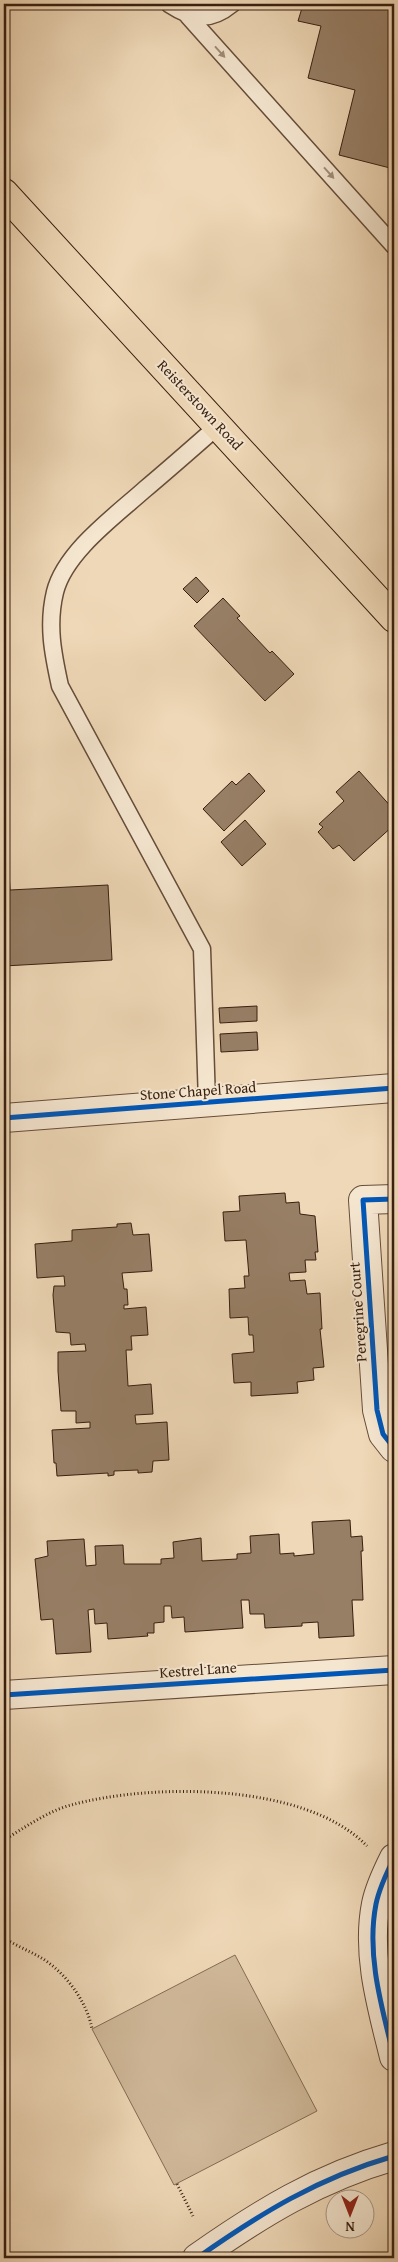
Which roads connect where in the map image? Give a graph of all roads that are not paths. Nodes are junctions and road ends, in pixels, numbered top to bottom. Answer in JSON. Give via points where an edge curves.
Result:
{"nodes":[{"id":1,"x":169,"y":4,"type":"edge"},
{"id":2,"x":232,"y":4,"type":"edge"},
{"id":3,"x":188,"y":16,"type":"junction"},
{"id":4,"x":4,"y":194,"type":"edge"},
{"id":5,"x":394,"y":246,"type":"edge"},
{"id":6,"x":219,"y":425,"type":"junction"},
{"id":7,"x":389,"y":608,"type":"edge"},
{"id":8,"x":394,"y":1088,"type":"edge"},
{"id":9,"x":207,"y":1102,"type":"junction"},
{"id":10,"x":4,"y":1118,"type":"edge"},
{"id":11,"x":394,"y":1199,"type":"edge"},
{"id":12,"x":394,"y":1448,"type":"edge"},
{"id":13,"x":394,"y":1670,"type":"edge"},
{"id":14,"x":4,"y":1695,"type":"edge"},
{"id":15,"x":391,"y":1864,"type":"edge"},
{"id":16,"x":394,"y":2057,"type":"edge"},
{"id":17,"x":394,"y":2156,"type":"edge"},
{"id":18,"x":197,"y":2258,"type":"edge"}],
"edges":[{"from":1,"to":3,"type":"lane"},
{"from":2,"to":3,"type":"lane","via":[[212,16]]},
{"from":3,"to":5,"type":"lane","one_way":true},
{"from":4,"to":6,"type":"main road","name":"Reisterstown Road"},
{"from":6,"to":7,"type":"main road","name":"Reisterstown Road"},
{"from":6,"to":9,"type":"lane","via":[[100,530],[70,561],[56,591],[50,627],[60,686],[202,949]]},
{"from":8,"to":9,"type":"street","name":"Stone Chapel Road"},
{"from":9,"to":10,"type":"street","name":"Stone Chapel Road"},
{"from":11,"to":12,"type":"street","name":"Peregrine Court","via":[[363,1200],[377,1410],[383,1434]]},
{"from":13,"to":14,"type":"street","name":"Kestrel Lane"},
{"from":15,"to":16,"type":"street","via":[[376,1904],[372,1946]]},
{"from":17,"to":18,"type":"street","via":[[318,2183],[249,2221]]}]}
